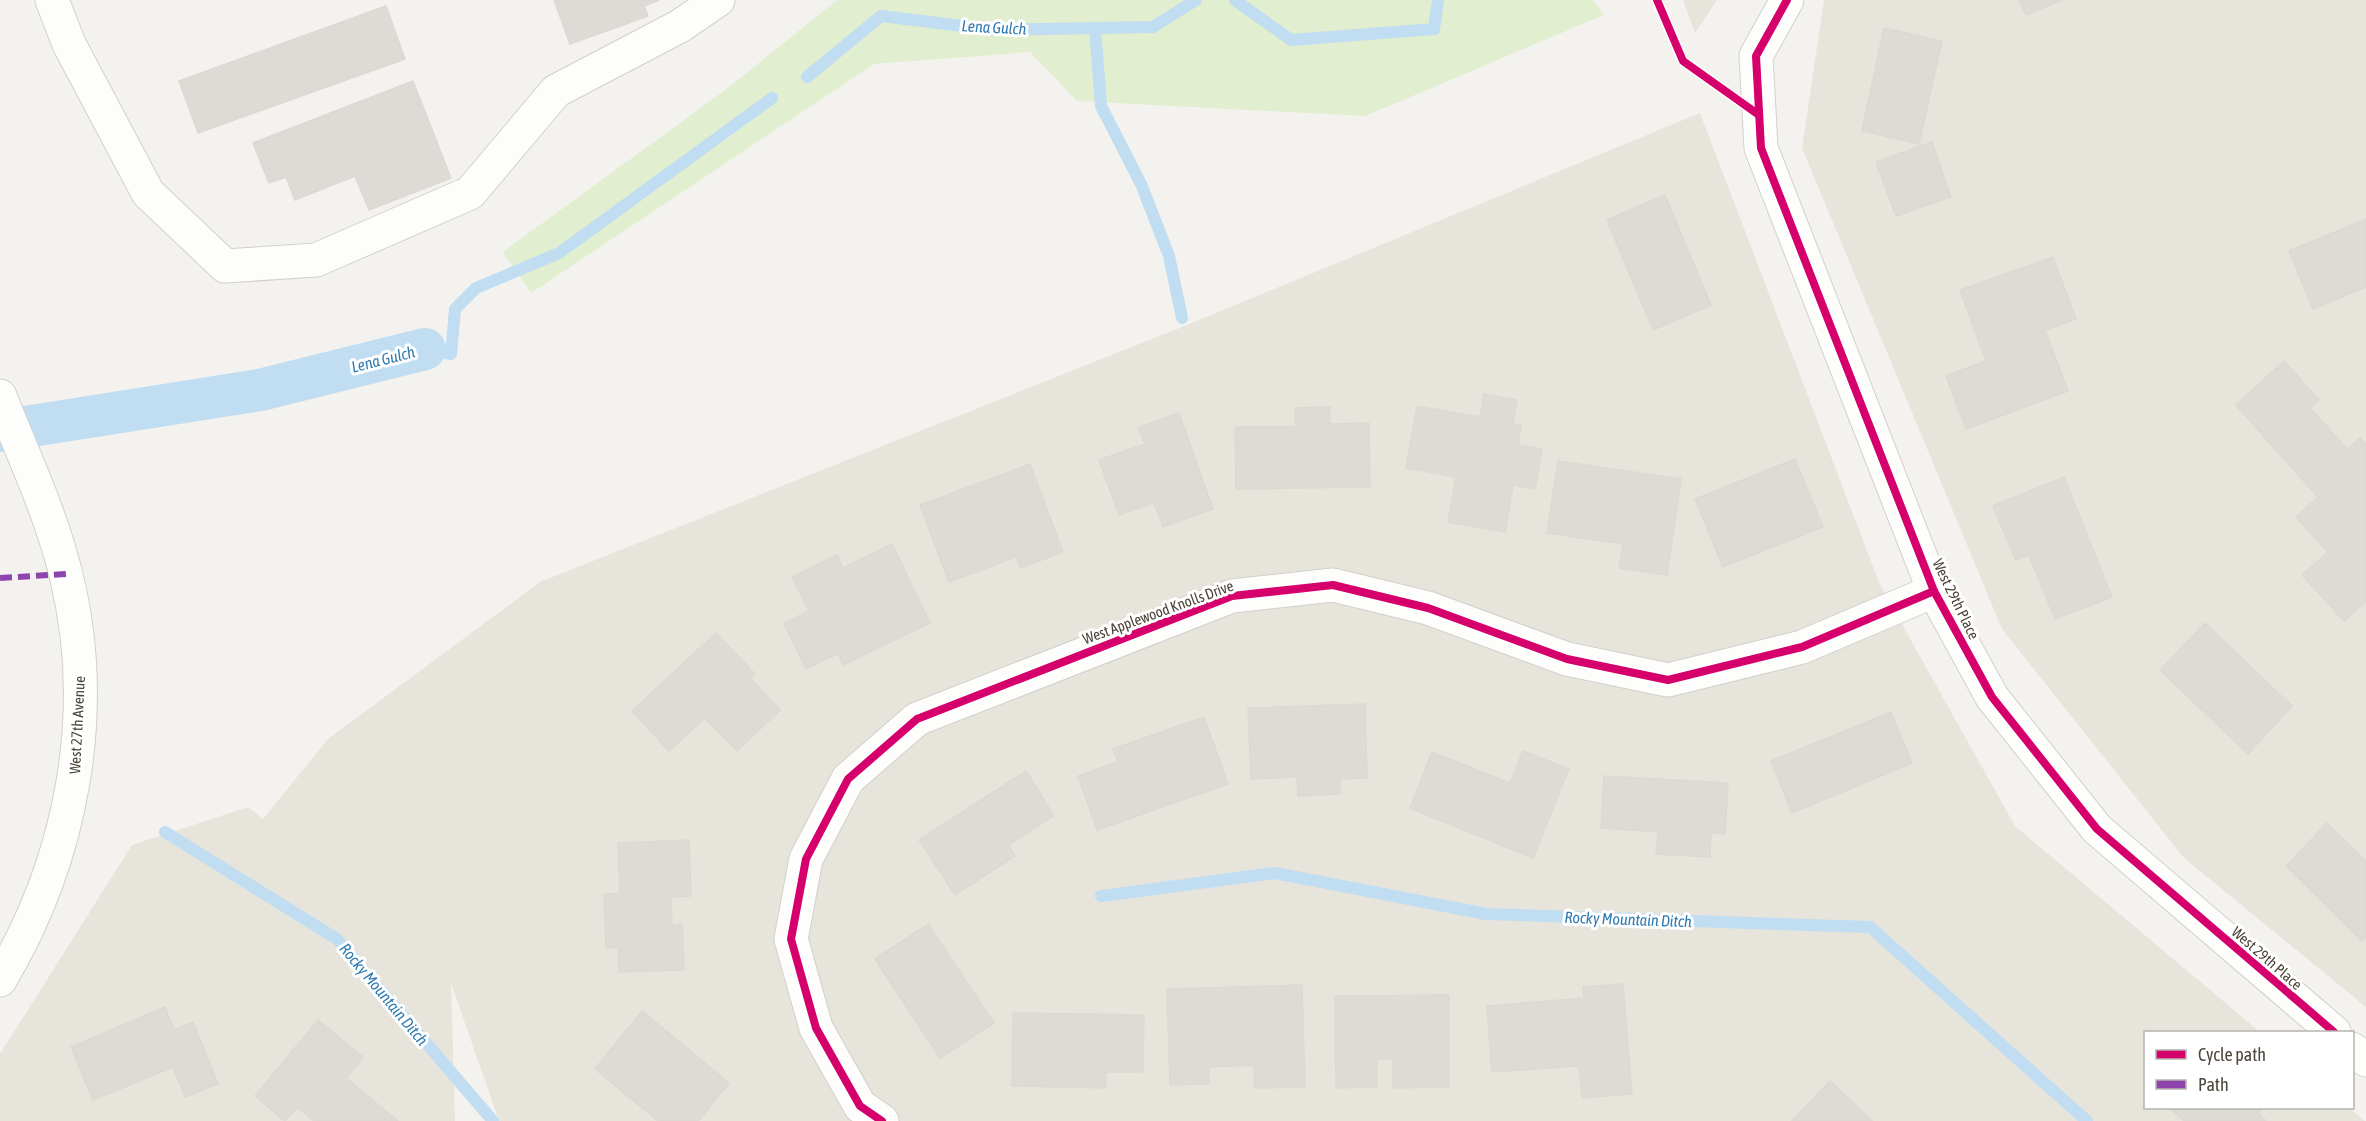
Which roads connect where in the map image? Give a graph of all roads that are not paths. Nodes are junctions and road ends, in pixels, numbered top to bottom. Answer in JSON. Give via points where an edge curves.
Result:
{"nodes":[{"id":1,"x":52,"y":0,"type":"edge"},
{"id":2,"x":718,"y":0,"type":"edge"},
{"id":3,"x":1787,"y":0,"type":"edge"},
{"id":4,"x":0,"y":396,"type":"edge"},
{"id":5,"x":1934,"y":591,"type":"junction"},
{"id":6,"x":0,"y":981,"type":"edge"},
{"id":7,"x":2333,"y":1031,"type":"edge"},
{"id":8,"x":2354,"y":1051,"type":"edge"},
{"id":9,"x":2366,"y":1060,"type":"edge"},
{"id":10,"x":882,"y":1121,"type":"edge"}],
"edges":[{"from":1,"to":2,"type":"street","via":[[69,44],[148,193],[225,266],[316,260],[470,193],[556,91],[680,26]]},
{"from":3,"to":5,"type":"street","name":"West 29th Place","via":[[1756,56],[1761,148]]},
{"from":4,"to":6,"type":"street","name":"West 27th Avenue","via":[[66,574],[81,683],[79,739],[62,836],[26,930]]},
{"from":5,"to":7,"type":"street","name":"West 29th Place","via":[[1992,697],[2097,829]]},
{"from":5,"to":10,"type":"street","name":"West Applewood Knolls Drive","via":[[1802,647],[1668,680],[1567,659],[1428,608],[1333,585],[1232,596],[917,719],[848,779],[806,859],[791,939],[816,1028],[860,1106]]},
{"from":8,"to":9,"type":"street"}]}
